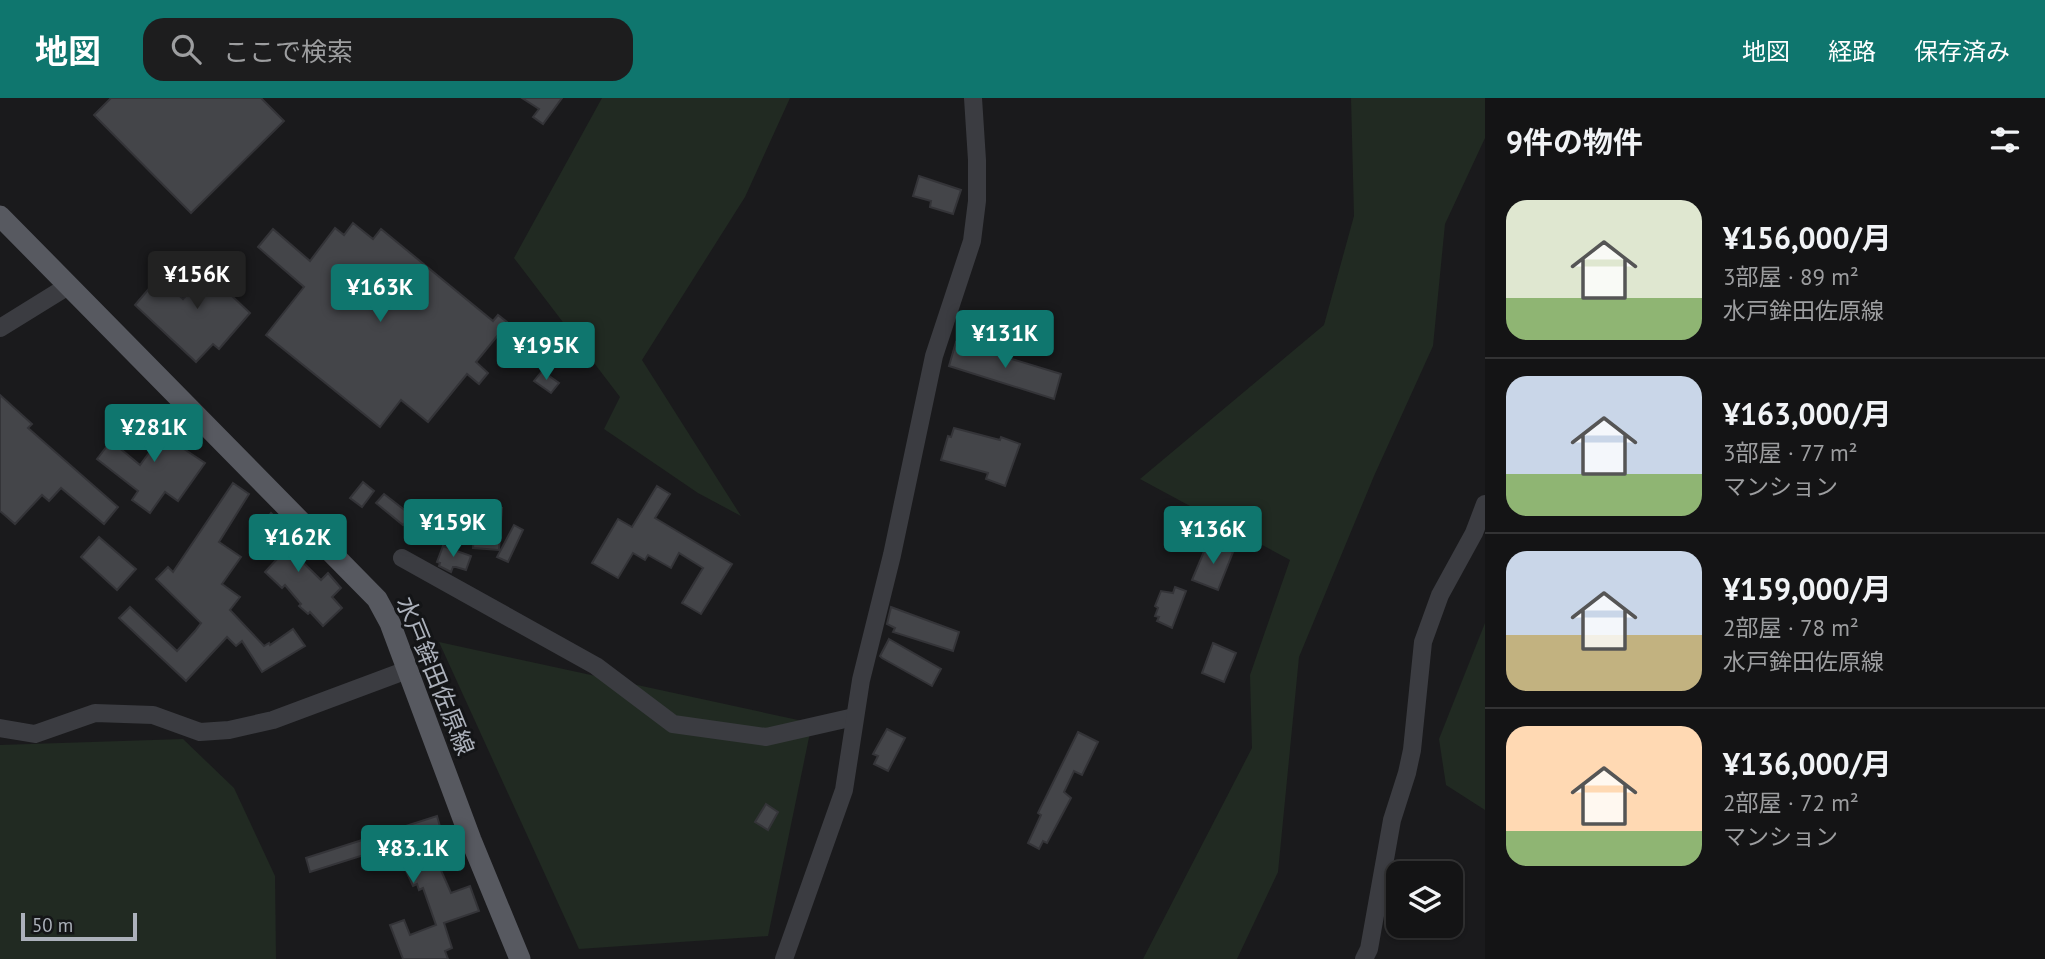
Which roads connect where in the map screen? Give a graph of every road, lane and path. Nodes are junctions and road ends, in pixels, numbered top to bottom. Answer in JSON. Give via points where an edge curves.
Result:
{"nodes":[{"id":1,"x":973,"y":98,"type":"edge"},
{"id":2,"x":0,"y":216,"type":"edge"},
{"id":3,"x":68,"y":286,"type":"junction"},
{"id":4,"x":0,"y":328,"type":"edge"},
{"id":5,"x":1485,"y":504,"type":"edge"},
{"id":6,"x":402,"y":558,"type":"dead end"},
{"id":7,"x":407,"y":670,"type":"junction"},
{"id":8,"x":854,"y":717,"type":"junction"},
{"id":9,"x":0,"y":728,"type":"edge"},
{"id":10,"x":520,"y":959,"type":"edge"},
{"id":11,"x":784,"y":959,"type":"edge"},
{"id":12,"x":1364,"y":959,"type":"edge"}],
"edges":[{"from":1,"to":8,"type":"street","via":[[977,173],[972,241],[934,356]]},
{"from":2,"to":3,"type":"main road","name":"水戸鉾田佐原線"},
{"from":3,"to":4,"type":"street"},
{"from":3,"to":7,"type":"main road","name":"水戸鉾田佐原線","via":[[377,599]]},
{"from":5,"to":12,"type":"street","via":[[1440,595],[1423,642],[1412,750],[1392,820]]},
{"from":6,"to":8,"type":"street","via":[[596,666],[673,724],[766,737]]},
{"from":7,"to":9,"type":"street","via":[[273,720],[229,730],[200,732],[153,715],[95,713],[35,734]]},
{"from":7,"to":10,"type":"main road","name":"水戸鉾田佐原線"},
{"from":8,"to":11,"type":"street","via":[[844,790]]}]}
